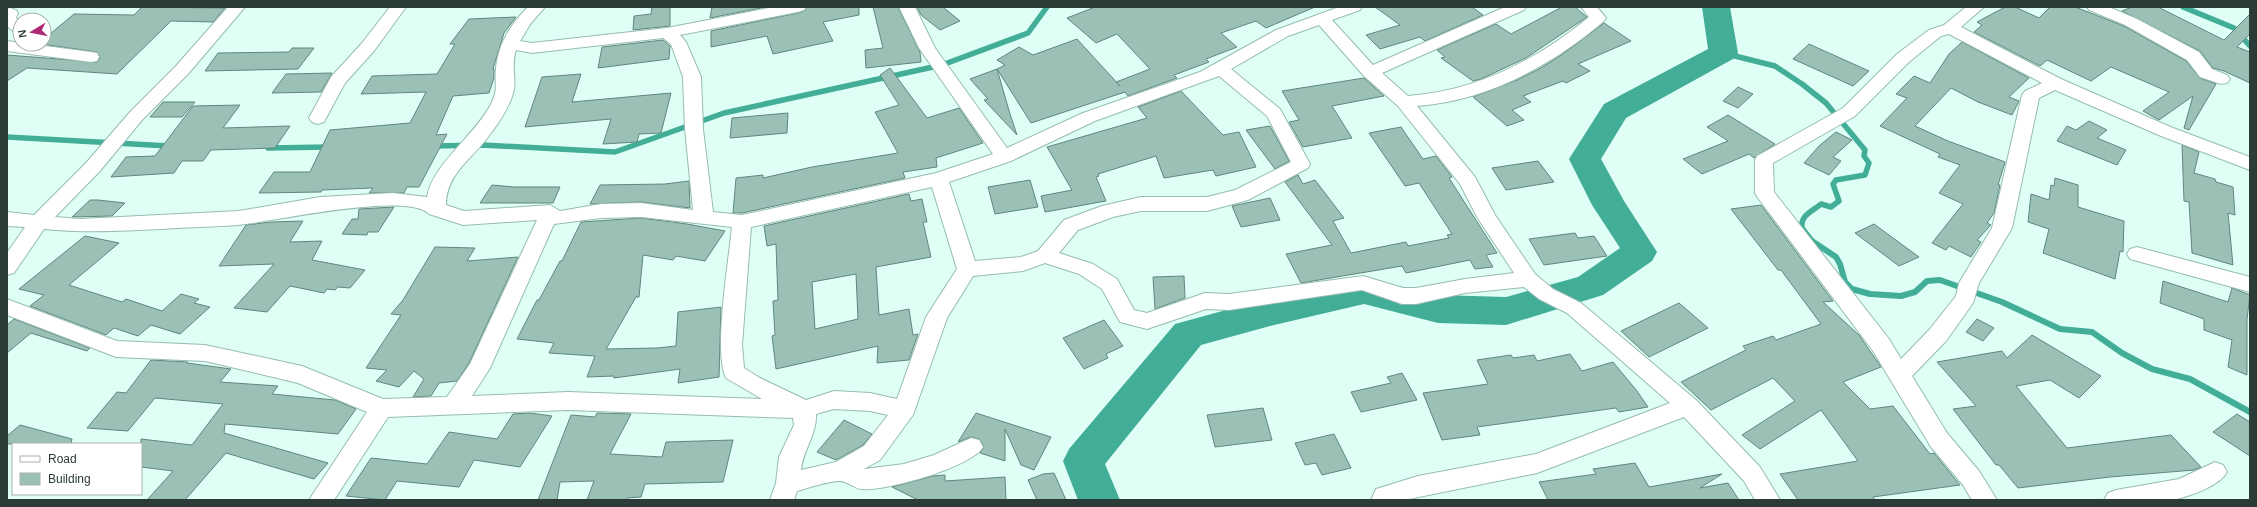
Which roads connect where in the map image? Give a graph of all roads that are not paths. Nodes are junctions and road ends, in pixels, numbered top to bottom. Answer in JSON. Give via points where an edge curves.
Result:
{"nodes":[{"id":1,"x":237,"y":7,"type":"edge"},
{"id":2,"x":398,"y":7,"type":"edge"},
{"id":3,"x":537,"y":7,"type":"edge"},
{"id":4,"x":720,"y":7,"type":"edge"},
{"id":5,"x":798,"y":7,"type":"edge"},
{"id":6,"x":907,"y":7,"type":"edge"},
{"id":7,"x":1354,"y":7,"type":"edge"},
{"id":8,"x":1518,"y":7,"type":"edge"},
{"id":9,"x":1589,"y":7,"type":"edge"},
{"id":10,"x":1976,"y":7,"type":"edge"},
{"id":11,"x":2095,"y":7,"type":"edge"},
{"id":12,"x":11,"y":12,"type":"edge"},
{"id":13,"x":1322,"y":19,"type":"junction"},
{"id":14,"x":12,"y":22,"type":"edge"},
{"id":15,"x":723,"y":24,"type":"junction"},
{"id":16,"x":1950,"y":28,"type":"junction"},
{"id":17,"x":667,"y":33,"type":"junction"},
{"id":18,"x":510,"y":44,"type":"junction"},
{"id":19,"x":52,"y":49,"type":"edge"},
{"id":20,"x":91,"y":57,"type":"dead end"},
{"id":21,"x":1220,"y":68,"type":"junction"},
{"id":22,"x":1370,"y":72,"type":"junction"},
{"id":23,"x":2221,"y":79,"type":"dead end"},
{"id":24,"x":2055,"y":83,"type":"junction"},
{"id":25,"x":1404,"y":102,"type":"junction"},
{"id":26,"x":318,"y":118,"type":"dead end"},
{"id":27,"x":1004,"y":157,"type":"junction"},
{"id":28,"x":2250,"y":164,"type":"edge"},
{"id":29,"x":939,"y":179,"type":"junction"},
{"id":30,"x":436,"y":209,"type":"junction"},
{"id":31,"x":550,"y":212,"type":"junction"},
{"id":32,"x":704,"y":218,"type":"junction"},
{"id":33,"x":7,"y":219,"type":"edge"},
{"id":34,"x":39,"y":222,"type":"junction"},
{"id":35,"x":742,"y":222,"type":"junction"},
{"id":36,"x":2136,"y":254,"type":"dead end"},
{"id":37,"x":1045,"y":256,"type":"junction"},
{"id":38,"x":7,"y":268,"type":"edge"},
{"id":39,"x":967,"y":269,"type":"junction"},
{"id":40,"x":1528,"y":279,"type":"junction"},
{"id":41,"x":2250,"y":285,"type":"edge"},
{"id":42,"x":7,"y":307,"type":"edge"},
{"id":43,"x":1899,"y":375,"type":"junction"},
{"id":44,"x":454,"y":405,"type":"junction"},
{"id":45,"x":1688,"y":406,"type":"junction"},
{"id":46,"x":382,"y":408,"type":"junction"},
{"id":47,"x":905,"y":408,"type":"junction"},
{"id":48,"x":804,"y":409,"type":"junction"},
{"id":49,"x":971,"y":447,"type":"dead end"},
{"id":50,"x":842,"y":470,"type":"junction"},
{"id":51,"x":2215,"y":472,"type":"dead end"},
{"id":52,"x":785,"y":491,"type":"edge"},
{"id":53,"x":321,"y":500,"type":"edge"},
{"id":54,"x":1383,"y":500,"type":"edge"},
{"id":55,"x":1768,"y":500,"type":"edge"},
{"id":56,"x":1985,"y":500,"type":"edge"},
{"id":57,"x":2116,"y":500,"type":"edge"}],
"edges":[{"from":1,"to":34,"type":"street","via":[[182,70],[136,116],[93,167]]},
{"from":2,"to":26,"type":"street","via":[[368,47],[337,81]]},
{"from":3,"to":18,"type":"street","via":[[528,14]]},
{"from":4,"to":15,"type":"street"},
{"from":5,"to":15,"type":"street"},
{"from":6,"to":27,"type":"street","via":[[927,48]]},
{"from":7,"to":13,"type":"street"},
{"from":8,"to":22,"type":"street"},
{"from":9,"to":25,"type":"street","via":[[1598,18],[1543,60],[1474,90],[1420,102]]},
{"from":10,"to":16,"type":"street"},
{"from":11,"to":23,"type":"street","via":[[2131,22],[2193,56],[2206,73]]},
{"from":12,"to":14,"type":"street","via":[[8,19]]},
{"from":13,"to":21,"type":"street","via":[[1282,33]]},
{"from":13,"to":22,"type":"street"},
{"from":15,"to":17,"type":"street"},
{"from":16,"to":24,"type":"street"},
{"from":16,"to":43,"type":"street","via":[[1936,32],[1903,58],[1840,117],[1764,160],[1765,193],[1881,345]]},
{"from":17,"to":18,"type":"street","via":[[532,48]]},
{"from":17,"to":32,"type":"street","via":[[678,42],[692,77],[694,129]]},
{"from":18,"to":30,"type":"street","via":[[504,69],[505,91],[488,125],[449,168],[434,196]]},
{"from":19,"to":20,"type":"street"},
{"from":21,"to":27,"type":"street","via":[[1206,76],[1089,117]]},
{"from":21,"to":37,"type":"street","via":[[1274,114],[1301,164],[1241,195],[1207,204],[1141,204],[1109,211],[1071,224]]},
{"from":22,"to":25,"type":"street"},
{"from":24,"to":28,"type":"street","via":[[2166,132]]},
{"from":24,"to":43,"type":"street","via":[[2030,95],[2024,134],[2002,228],[1968,291],[1938,335]]},
{"from":25,"to":40,"type":"street","via":[[1468,180],[1488,217]]},
{"from":27,"to":29,"type":"street"},
{"from":29,"to":35,"type":"street"},
{"from":29,"to":39,"type":"street"},
{"from":30,"to":31,"type":"street","via":[[463,218]]},
{"from":30,"to":34,"type":"street","via":[[431,204],[393,199],[320,204],[239,218],[80,226]]},
{"from":31,"to":32,"type":"street","via":[[555,218],[600,211],[641,210]]},
{"from":31,"to":44,"type":"street","via":[[482,361]]},
{"from":32,"to":35,"type":"street"},
{"from":33,"to":34,"type":"street"},
{"from":34,"to":38,"type":"street"},
{"from":35,"to":48,"type":"street","via":[[731,345],[734,372],[752,384]]},
{"from":36,"to":41,"type":"street"},
{"from":37,"to":39,"type":"street","via":[[1023,264]]},
{"from":37,"to":40,"type":"street","via":[[1086,269],[1110,284],[1127,316],[1147,321],[1205,302],[1229,302],[1363,283],[1402,296],[1416,296],[1465,286]]},
{"from":39,"to":47,"type":"street","via":[[937,317]]},
{"from":40,"to":45,"type":"street","via":[[1546,294],[1574,308]]},
{"from":42,"to":46,"type":"street","via":[[116,349],[205,353],[302,375]]},
{"from":43,"to":56,"type":"street","via":[[1939,440],[1971,478]]},
{"from":44,"to":46,"type":"street"},
{"from":44,"to":48,"type":"street","via":[[568,401]]},
{"from":45,"to":54,"type":"street","via":[[1537,463],[1418,486],[1384,496]]},
{"from":45,"to":55,"type":"street","via":[[1752,474]]},
{"from":46,"to":53,"type":"street"},
{"from":47,"to":48,"type":"street","via":[[870,402],[834,400]]},
{"from":47,"to":50,"type":"street","via":[[872,453]]},
{"from":48,"to":52,"type":"street","via":[[805,425],[791,457]]},
{"from":49,"to":50,"type":"street","via":[[941,462],[904,474],[862,479]]},
{"from":50,"to":52,"type":"street"},
{"from":51,"to":57,"type":"street","via":[[2183,488]]}]}
